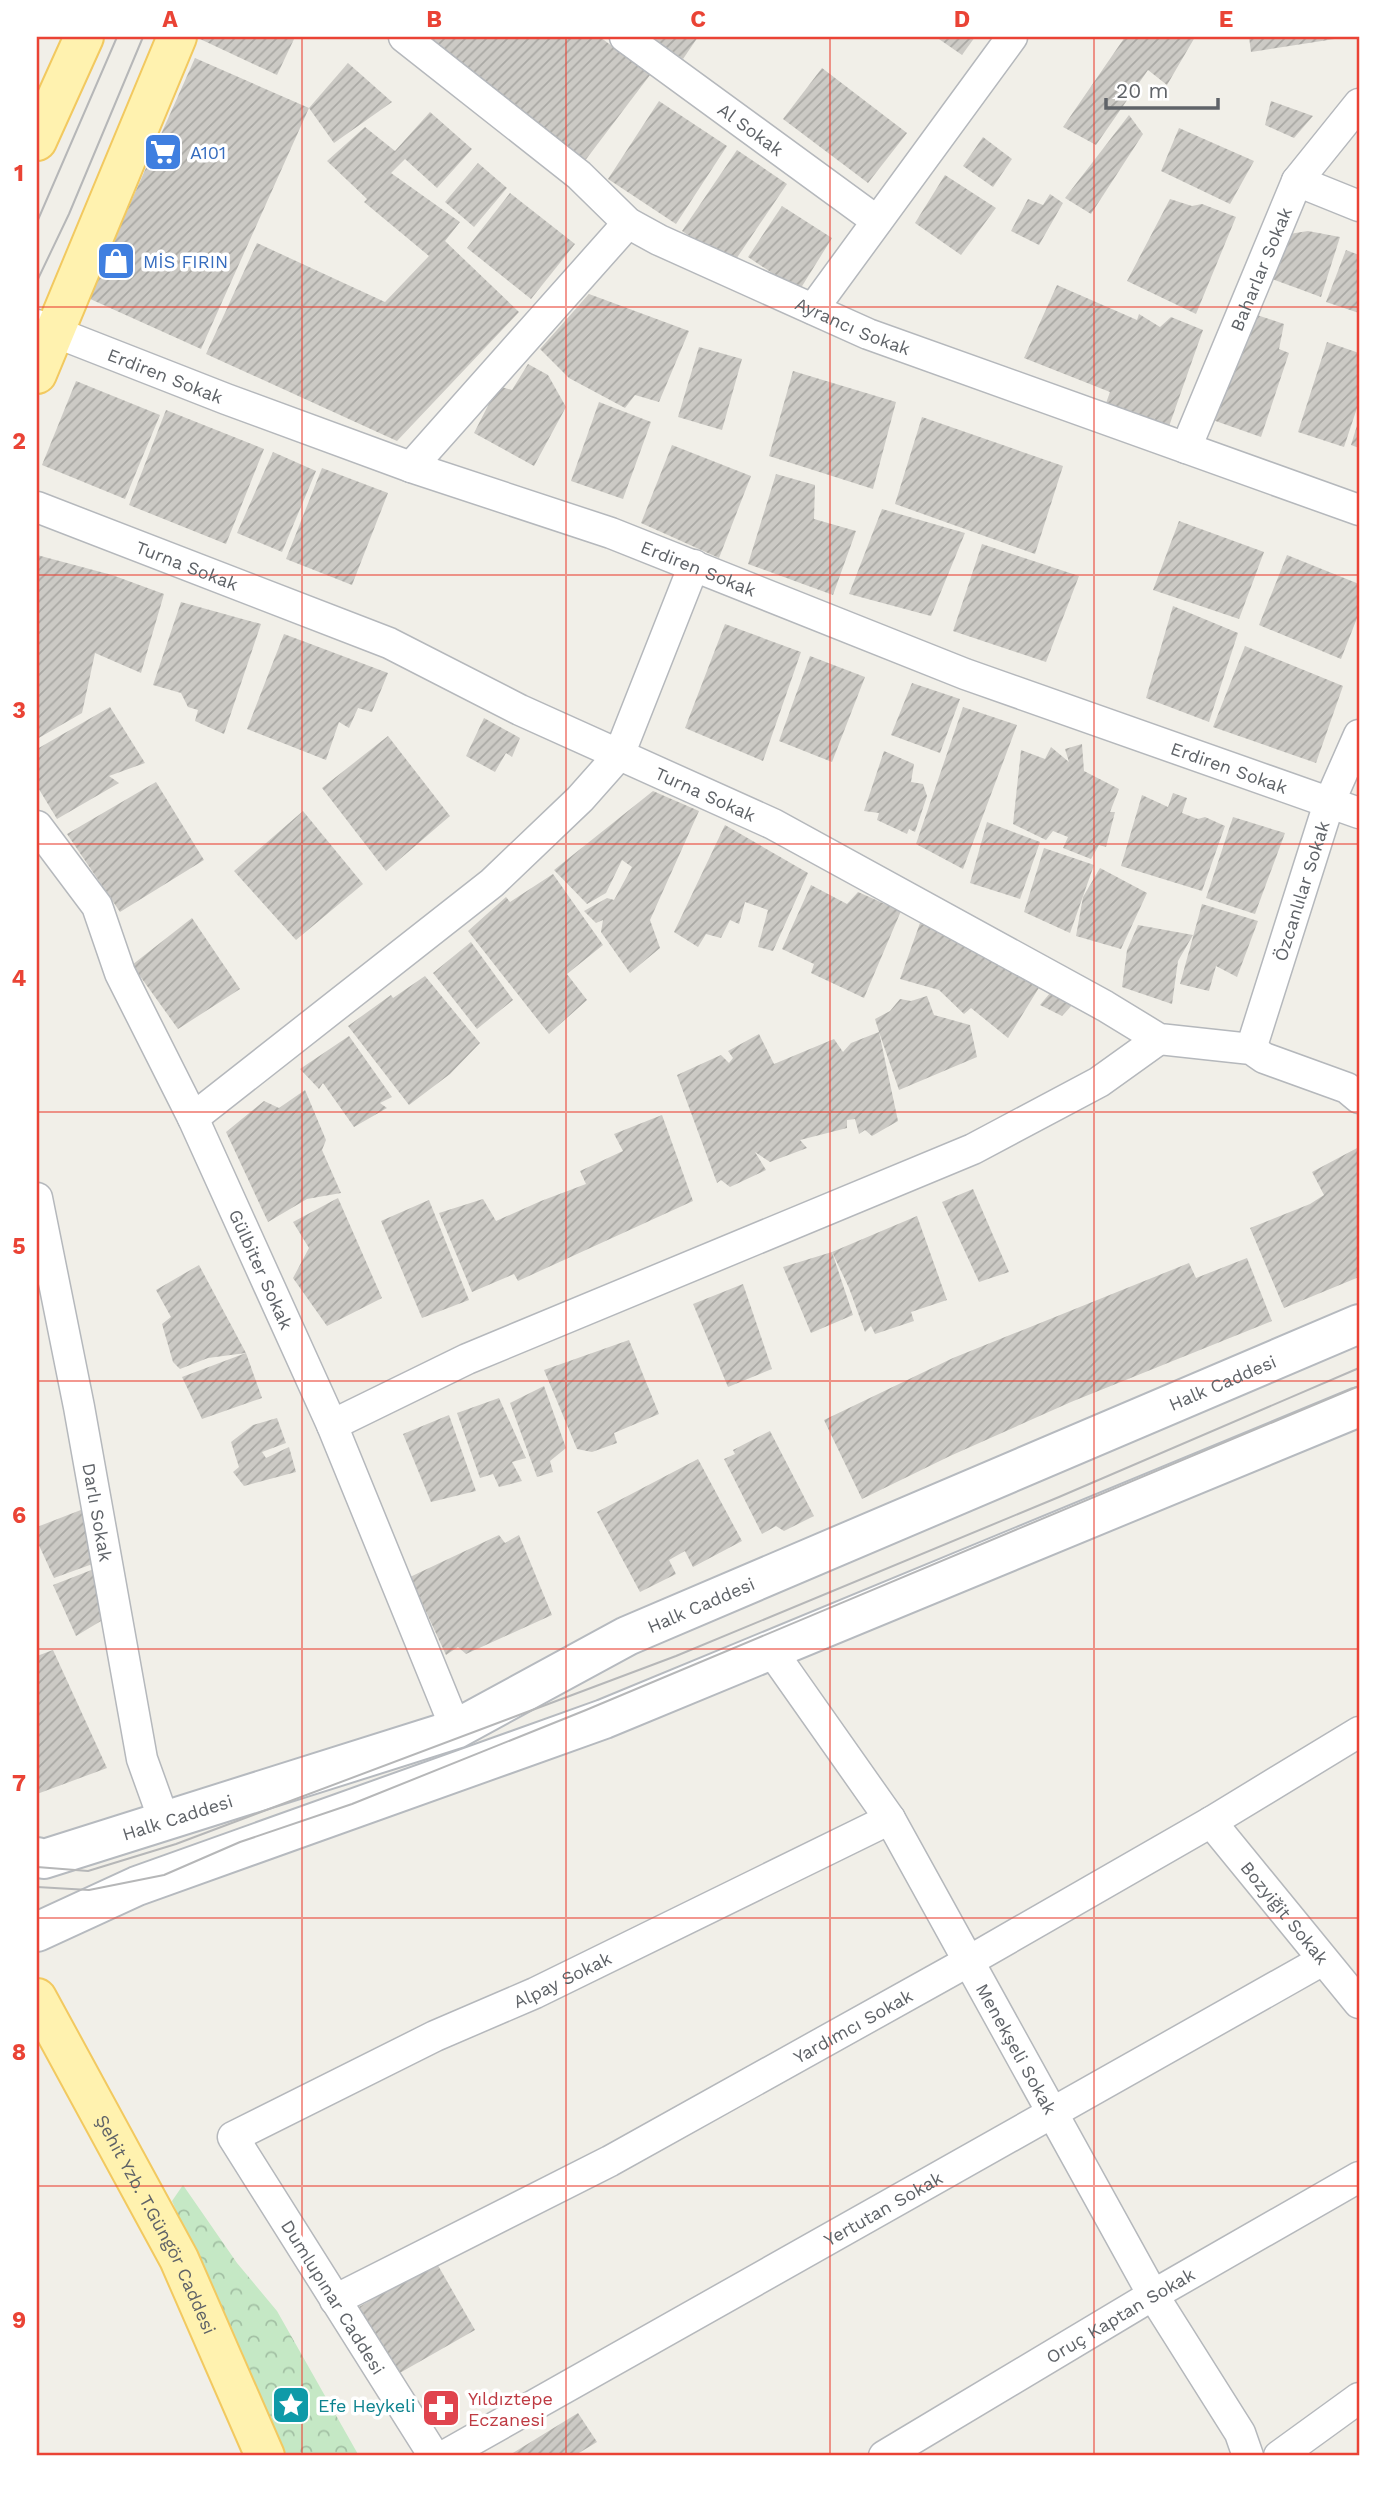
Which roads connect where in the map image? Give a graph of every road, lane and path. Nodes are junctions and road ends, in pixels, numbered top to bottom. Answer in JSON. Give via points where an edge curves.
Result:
{"nodes":[{"id":1,"x":84,"y":37,"type":"edge"},
{"id":2,"x":177,"y":37,"type":"edge"},
{"id":3,"x":404,"y":37,"type":"edge"},
{"id":4,"x":625,"y":37,"type":"edge"},
{"id":5,"x":1012,"y":37,"type":"edge"},
{"id":6,"x":1359,"y":104,"type":"edge"},
{"id":7,"x":37,"y":141,"type":"edge"},
{"id":8,"x":1297,"y":181,"type":"junction"},
{"id":9,"x":1359,"y":206,"type":"edge"},
{"id":10,"x":877,"y":220,"type":"junction"},
{"id":11,"x":628,"y":223,"type":"junction"},
{"id":12,"x":813,"y":309,"type":"junction"},
{"id":13,"x":46,"y":328,"type":"edge"},
{"id":14,"x":37,"y":374,"type":"edge"},
{"id":15,"x":1186,"y":448,"type":"junction"},
{"id":16,"x":411,"y":467,"type":"junction"},
{"id":17,"x":37,"y":507,"type":"edge"},
{"id":18,"x":1359,"y":510,"type":"edge"},
{"id":19,"x":694,"y":565,"type":"junction"},
{"id":20,"x":1359,"y":735,"type":"edge"},
{"id":21,"x":620,"y":755,"type":"junction"},
{"id":22,"x":1329,"y":803,"type":"junction"},
{"id":23,"x":1359,"y":813,"type":"edge"},
{"id":24,"x":37,"y":826,"type":"edge"},
{"id":25,"x":1158,"y":1039,"type":"junction"},
{"id":26,"x":1251,"y":1049,"type":"junction"},
{"id":27,"x":1359,"y":1098,"type":"edge"},
{"id":28,"x":193,"y":1118,"type":"junction"},
{"id":29,"x":37,"y":1198,"type":"edge"},
{"id":30,"x":1359,"y":1324,"type":"edge"},
{"id":31,"x":1359,"y":1407,"type":"edge"},
{"id":32,"x":332,"y":1425,"type":"junction"},
{"id":33,"x":771,"y":1650,"type":"junction"},
{"id":34,"x":456,"y":1729,"type":"junction"},
{"id":35,"x":1359,"y":1732,"type":"edge"},
{"id":36,"x":890,"y":1819,"type":"junction"},
{"id":37,"x":1211,"y":1822,"type":"junction"},
{"id":38,"x":165,"y":1823,"type":"junction"},
{"id":39,"x":37,"y":1857,"type":"edge"},
{"id":40,"x":37,"y":1932,"type":"edge"},
{"id":41,"x":1323,"y":1960,"type":"junction"},
{"id":42,"x":969,"y":1961,"type":"junction"},
{"id":43,"x":37,"y":1998,"type":"edge"},
{"id":44,"x":1359,"y":2003,"type":"edge"},
{"id":45,"x":1053,"y":2112,"type":"junction"},
{"id":46,"x":233,"y":2137,"type":"joint"},
{"id":47,"x":1359,"y":2177,"type":"edge"},
{"id":48,"x":1153,"y":2295,"type":"junction"},
{"id":49,"x":335,"y":2300,"type":"junction"},
{"id":50,"x":1359,"y":2398,"type":"edge"},
{"id":51,"x":265,"y":2456,"type":"edge"},
{"id":52,"x":434,"y":2456,"type":"edge"},
{"id":53,"x":444,"y":2456,"type":"edge"},
{"id":54,"x":884,"y":2456,"type":"edge"},
{"id":55,"x":1248,"y":2456,"type":"edge"},
{"id":56,"x":1279,"y":2456,"type":"edge"}],
"edges":[{"from":1,"to":7,"type":"main road"},
{"from":2,"to":13,"type":"main road"},
{"from":3,"to":11,"type":"street","name":"Ayrancı Sokak","via":[[579,175]]},
{"from":4,"to":10,"type":"street","name":"Al Sokak"},
{"from":5,"to":10,"type":"street"},
{"from":6,"to":8,"type":"street","name":"Baharlar Sokak"},
{"from":8,"to":9,"type":"street"},
{"from":8,"to":15,"type":"street","name":"Baharlar Sokak"},
{"from":10,"to":12,"type":"street"},
{"from":11,"to":12,"type":"street","name":"Ayrancı Sokak"},
{"from":11,"to":16,"type":"street"},
{"from":12,"to":15,"type":"street","name":"Ayrancı Sokak","via":[[868,334]]},
{"from":13,"to":14,"type":"main road"},
{"from":13,"to":16,"type":"street","name":"Erdiren Sokak"},
{"from":15,"to":18,"type":"street","name":"Ayrancı Sokak"},
{"from":16,"to":19,"type":"street","name":"Erdiren Sokak"},
{"from":17,"to":21,"type":"street","name":"Turna Sokak","via":[[389,643]]},
{"from":19,"to":21,"type":"street"},
{"from":19,"to":22,"type":"street","name":"Erdiren Sokak","via":[[965,674]]},
{"from":20,"to":22,"type":"street","name":"Özcanlılar Sokak"},
{"from":21,"to":25,"type":"street","name":"Turna Sokak","via":[[773,824]]},
{"from":21,"to":28,"type":"street","via":[[492,883]]},
{"from":22,"to":23,"type":"street","name":"Erdiren Sokak"},
{"from":22,"to":26,"type":"street","name":"Özcanlılar Sokak"},
{"from":24,"to":28,"type":"street","name":"Gülbiter Sokak","via":[[97,906],[120,973]]},
{"from":25,"to":26,"type":"street","name":"Turna Sokak"},
{"from":25,"to":32,"type":"street","via":[[1099,1082],[973,1149],[467,1359]]},
{"from":26,"to":27,"type":"street","name":"Turna Sokak","via":[[1347,1088]]},
{"from":28,"to":32,"type":"street","name":"Gülbiter Sokak"},
{"from":29,"to":38,"type":"street","name":"Darlı Sokak","via":[[142,1759]]},
{"from":30,"to":34,"type":"main road","name":"Halk Caddesi","via":[[627,1636]]},
{"from":31,"to":33,"type":"main road"},
{"from":32,"to":34,"type":"street","name":"Gülbiter Sokak"},
{"from":33,"to":36,"type":"street","name":"Menekşeli Sokak"},
{"from":33,"to":40,"type":"main road","via":[[604,1719],[136,1886]]},
{"from":34,"to":38,"type":"main road","name":"Halk Caddesi"},
{"from":35,"to":37,"type":"street","name":"Yardımcı Sokak"},
{"from":36,"to":42,"type":"street","name":"Menekşeli Sokak"},
{"from":36,"to":46,"type":"street","name":"Alpay Sokak"},
{"from":37,"to":41,"type":"street","name":"Bozyiğit Sokak"},
{"from":37,"to":42,"type":"street","name":"Yardımcı Sokak"},
{"from":38,"to":39,"type":"main road","name":"Halk Caddesi","via":[[44,1859]]},
{"from":41,"to":44,"type":"street","name":"Bozyiğit Sokak"},
{"from":41,"to":45,"type":"street","name":"Yertutan Sokak"},
{"from":42,"to":45,"type":"street","name":"Menekşeli Sokak"},
{"from":42,"to":49,"type":"street","name":"Yardımcı Sokak","via":[[610,2161]]},
{"from":43,"to":51,"type":"main road","name":"Şehit Yzb. T.Güngör Caddesi","via":[[179,2259]]},
{"from":45,"to":48,"type":"street","name":"Menekşeli Sokak"},
{"from":45,"to":53,"type":"street","name":"Yertutan Sokak"},
{"from":46,"to":49,"type":"street","name":"Dumlupınar Caddesi"},
{"from":47,"to":48,"type":"street","name":"Oruç Kaptan Sokak"},
{"from":48,"to":54,"type":"street","name":"Oruç Kaptan Sokak"},
{"from":48,"to":55,"type":"street","name":"Menekşeli Sokak","via":[[1240,2433]]},
{"from":49,"to":52,"type":"street","name":"Dumlupınar Caddesi"},
{"from":50,"to":56,"type":"street"}]}
